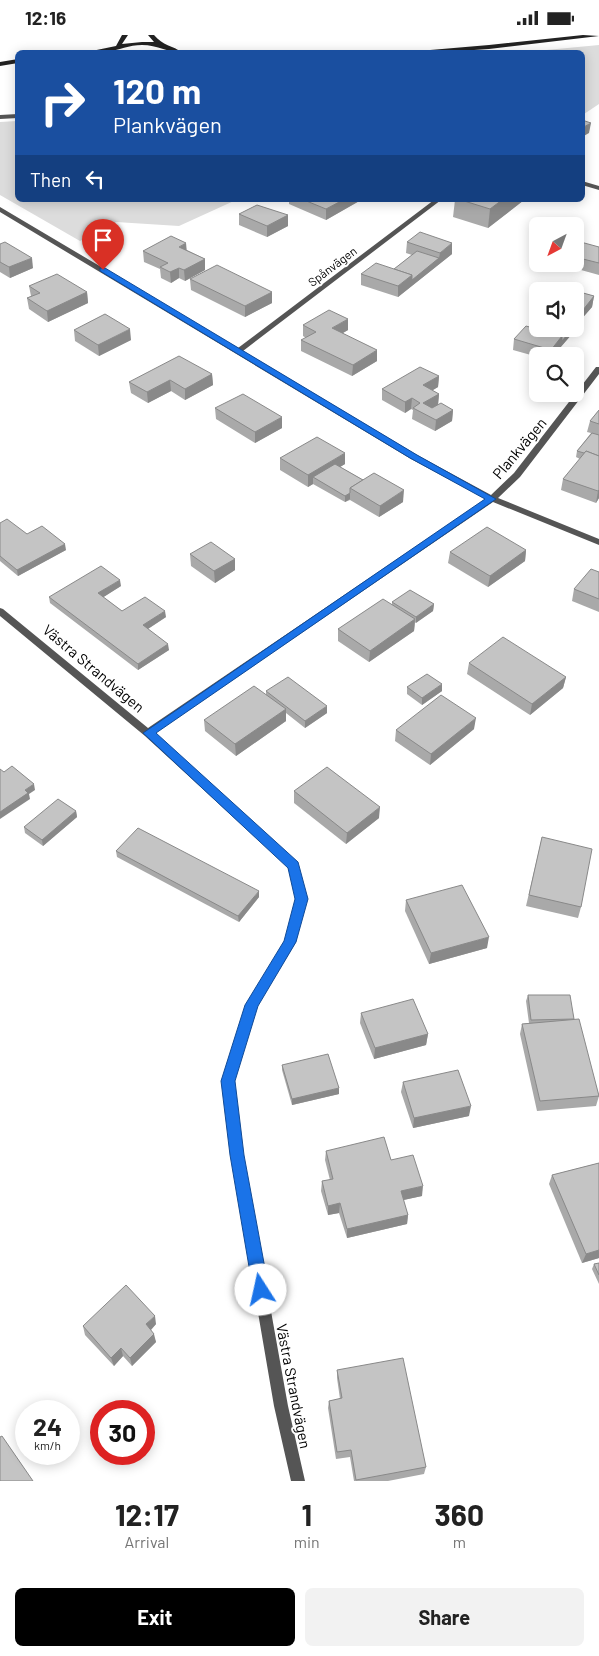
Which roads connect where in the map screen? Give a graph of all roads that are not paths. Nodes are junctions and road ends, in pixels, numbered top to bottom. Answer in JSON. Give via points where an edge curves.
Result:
{"nodes":[{"id":1,"x":125,"y":35,"type":"edge"},
{"id":2,"x":151,"y":35,"type":"edge"},
{"id":3,"x":597,"y":35,"type":"edge"},
{"id":4,"x":159,"y":45,"type":"junction"},
{"id":5,"x":118,"y":46,"type":"junction"},
{"id":6,"x":108,"y":50,"type":"edge"},
{"id":7,"x":173,"y":50,"type":"edge"},
{"id":8,"x":443,"y":50,"type":"edge"},
{"id":9,"x":15,"y":62,"type":"edge"},
{"id":10,"x":0,"y":64,"type":"edge"},
{"id":11,"x":0,"y":69,"type":"edge"},
{"id":12,"x":15,"y":69,"type":"edge"},
{"id":13,"x":15,"y":116,"type":"edge"},
{"id":14,"x":0,"y":117,"type":"edge"},
{"id":15,"x":585,"y":184,"type":"edge"},
{"id":16,"x":599,"y":188,"type":"edge"},
{"id":17,"x":435,"y":202,"type":"edge"},
{"id":18,"x":0,"y":209,"type":"edge"},
{"id":19,"x":239,"y":351,"type":"junction"},
{"id":20,"x":599,"y":369,"type":"edge"},
{"id":21,"x":492,"y":499,"type":"junction"},
{"id":22,"x":599,"y":542,"type":"edge"},
{"id":23,"x":0,"y":611,"type":"edge"},
{"id":24,"x":148,"y":733,"type":"junction"},
{"id":25,"x":298,"y":1481,"type":"edge"}],
"edges":[{"from":1,"to":5,"type":"main road"},
{"from":2,"to":4,"type":"main road"},
{"from":3,"to":8,"type":"main road"},
{"from":4,"to":5,"type":"main road"},
{"from":4,"to":7,"type":"main road"},
{"from":5,"to":6,"type":"main road"},
{"from":9,"to":10,"type":"main road"},
{"from":11,"to":12,"type":"main road"},
{"from":13,"to":14,"type":"street"},
{"from":15,"to":16,"type":"street"},
{"from":17,"to":19,"type":"street","name":"Spånvägen"},
{"from":18,"to":19,"type":"street"},
{"from":19,"to":21,"type":"street","via":[[414,457]]},
{"from":20,"to":21,"type":"street","name":"Plankvägen","via":[[517,475]]},
{"from":21,"to":22,"type":"street"},
{"from":21,"to":24,"type":"street","name":"Plankvägen"},
{"from":23,"to":24,"type":"street","name":"Västra Strandvägen"},
{"from":24,"to":25,"type":"street","name":"Västra Strandvägen","via":[[293,865],[301,899],[290,942],[252,1005],[228,1081],[237,1155],[281,1406]]}]}
